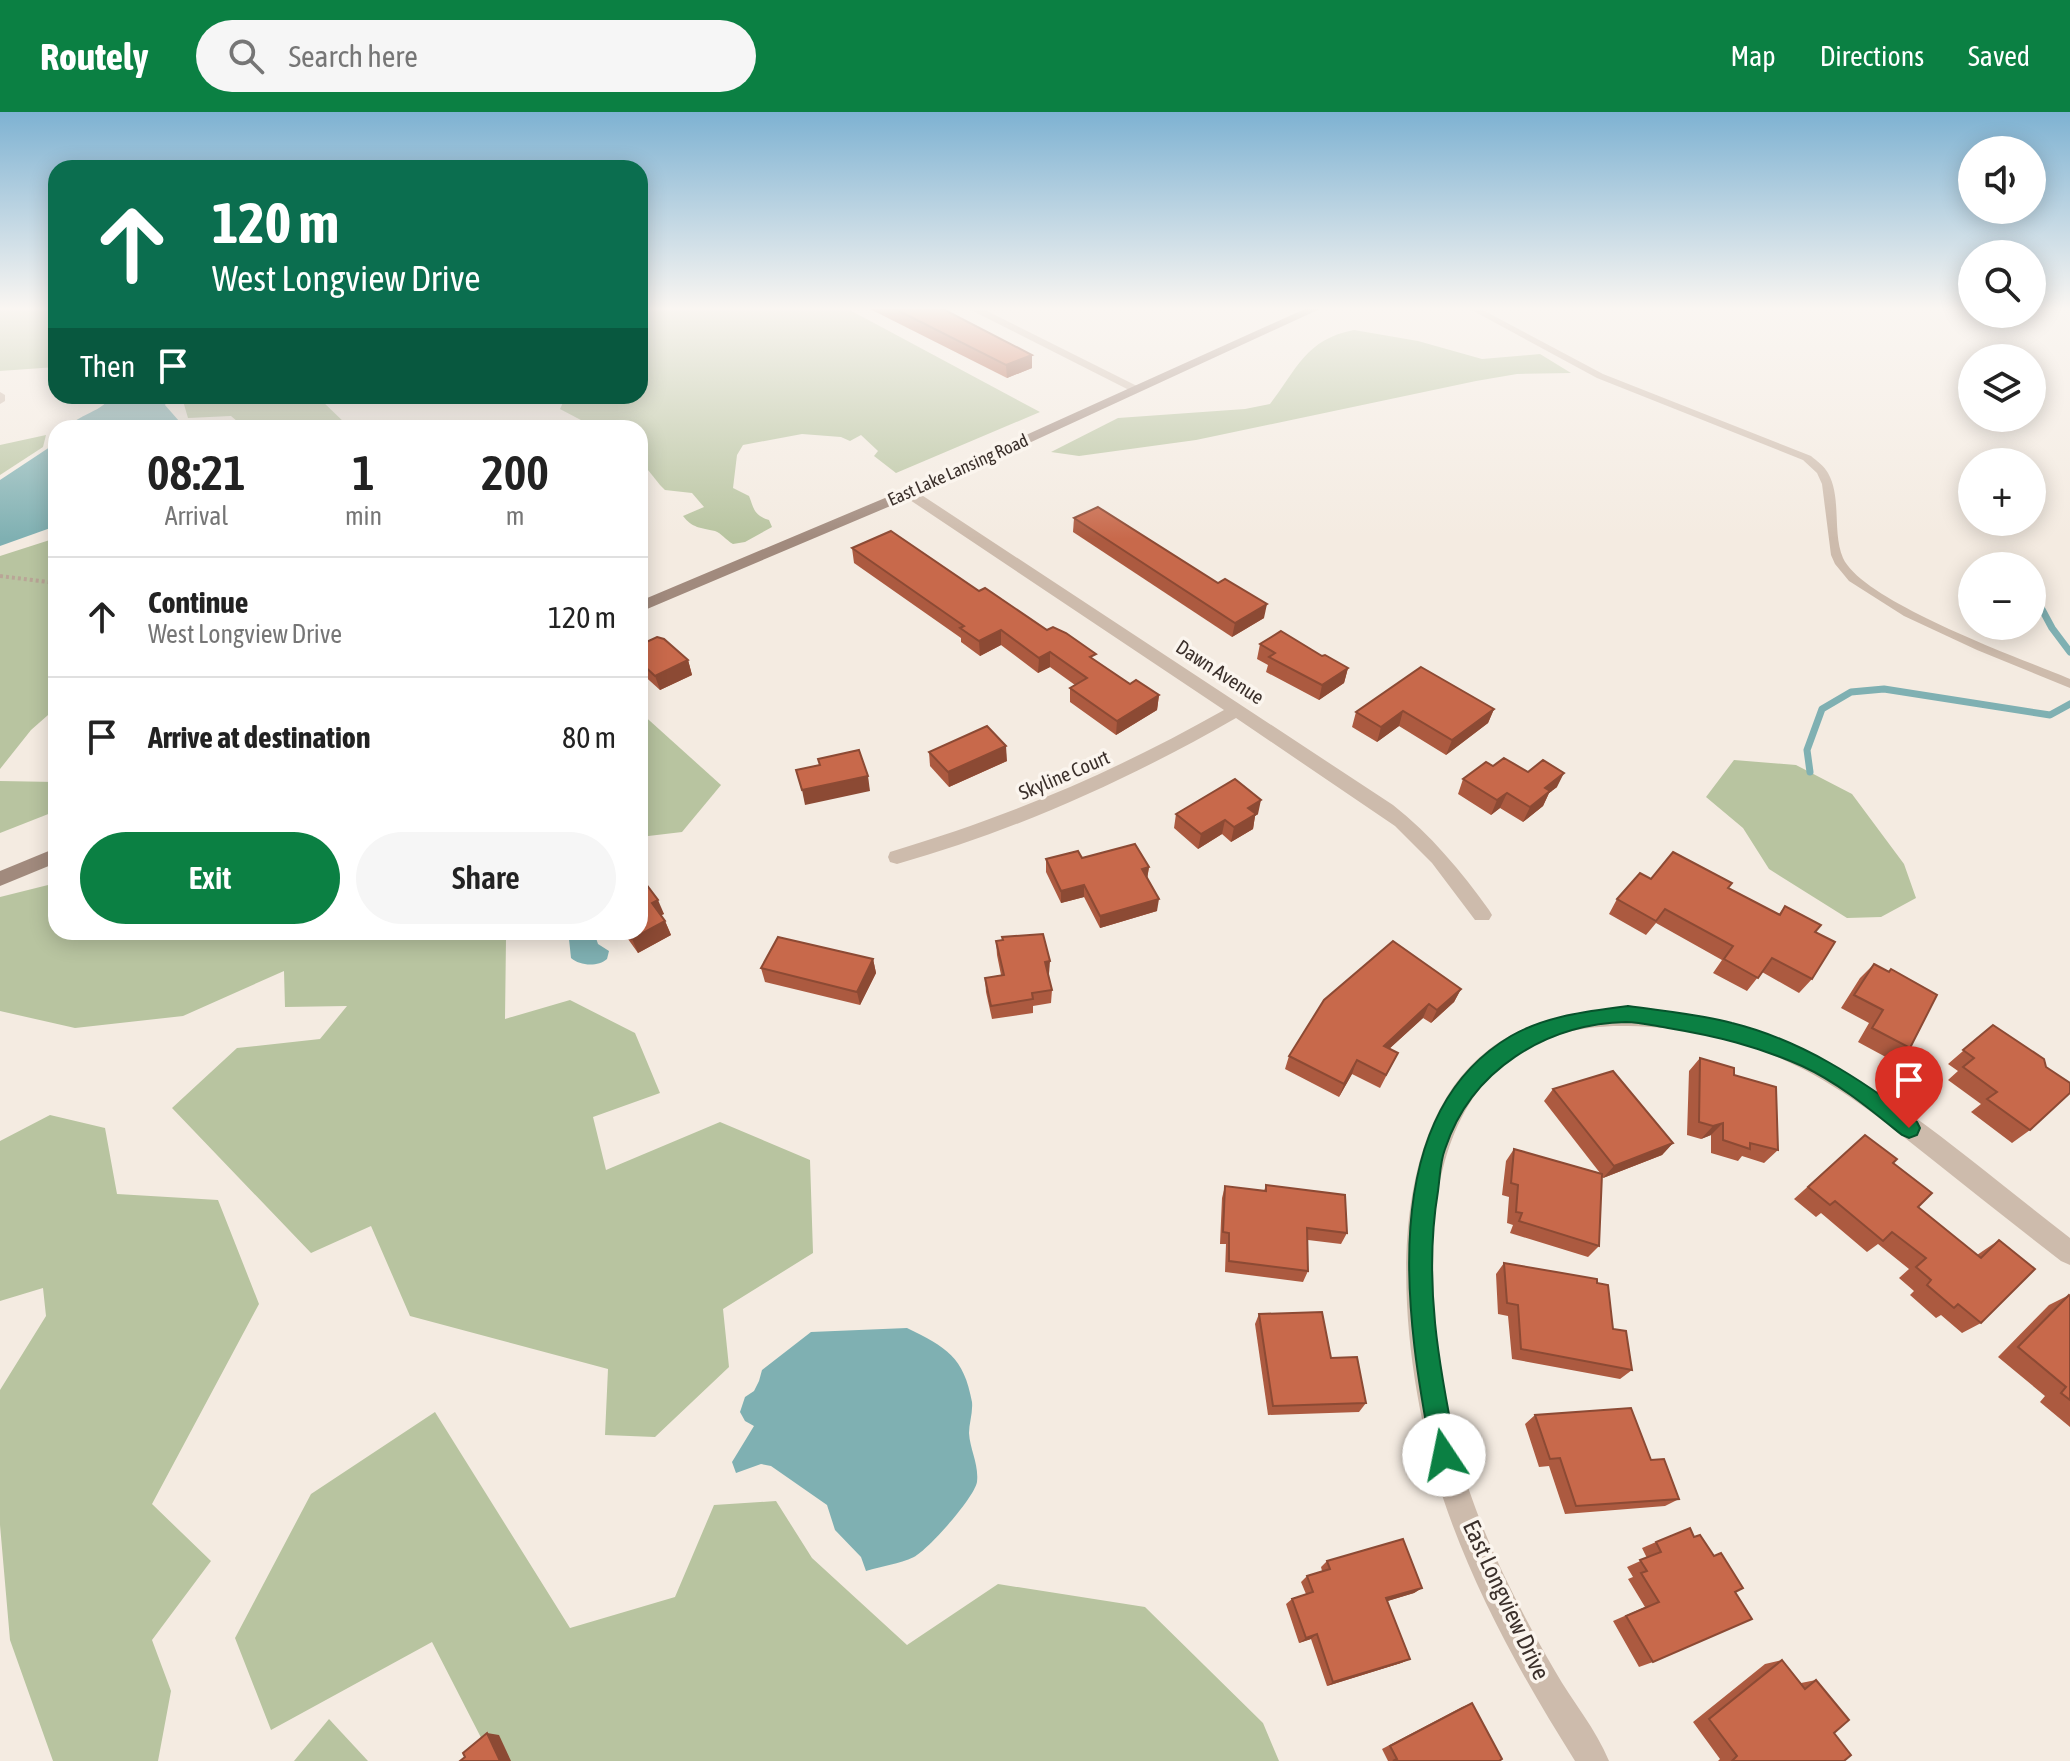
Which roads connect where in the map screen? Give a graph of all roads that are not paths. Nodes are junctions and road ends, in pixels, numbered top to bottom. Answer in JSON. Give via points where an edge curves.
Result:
{"nodes":[{"id":1,"x":1129,"y":385,"type":"edge"},
{"id":2,"x":1146,"y":385,"type":"edge"},
{"id":3,"x":1623,"y":385,"type":"edge"},
{"id":4,"x":1137,"y":389,"type":"junction"},
{"id":5,"x":909,"y":493,"type":"junction"},
{"id":6,"x":648,"y":604,"type":"edge"},
{"id":7,"x":2070,"y":684,"type":"edge"},
{"id":8,"x":1237,"y":710,"type":"junction"},
{"id":9,"x":897,"y":857,"type":"dead end"},
{"id":10,"x":48,"y":858,"type":"edge"},
{"id":11,"x":0,"y":879,"type":"edge"},
{"id":12,"x":1482,"y":915,"type":"dead end"},
{"id":13,"x":2070,"y":1253,"type":"edge"},
{"id":14,"x":1593,"y":1761,"type":"edge"}],
"edges":[{"from":1,"to":4,"type":"street"},
{"from":2,"to":4,"type":"main road","name":"East Lake Lansing Road"},
{"from":3,"to":7,"type":"lane","via":[[1807,458],[1827,484],[1838,561],[1853,580],[1898,608]]},
{"from":4,"to":5,"type":"main road","name":"East Lake Lansing Road"},
{"from":5,"to":6,"type":"main road","name":"East Lake Lansing Road"},
{"from":5,"to":8,"type":"street","name":"Dawn Avenue"},
{"from":8,"to":9,"type":"street","name":"Skyline Court","via":[[1071,798]]},
{"from":8,"to":12,"type":"street","name":"Dawn Avenue","via":[[1409,827],[1452,871]]},
{"from":10,"to":11,"type":"main road"},
{"from":13,"to":14,"type":"street","name":"East Longview Drive","via":[[1864,1093],[1811,1061],[1732,1030],[1628,1014],[1571,1022],[1519,1042],[1479,1072],[1434,1148],[1422,1221],[1420,1299],[1428,1373],[1444,1455],[1469,1526],[1507,1614]]}]}
